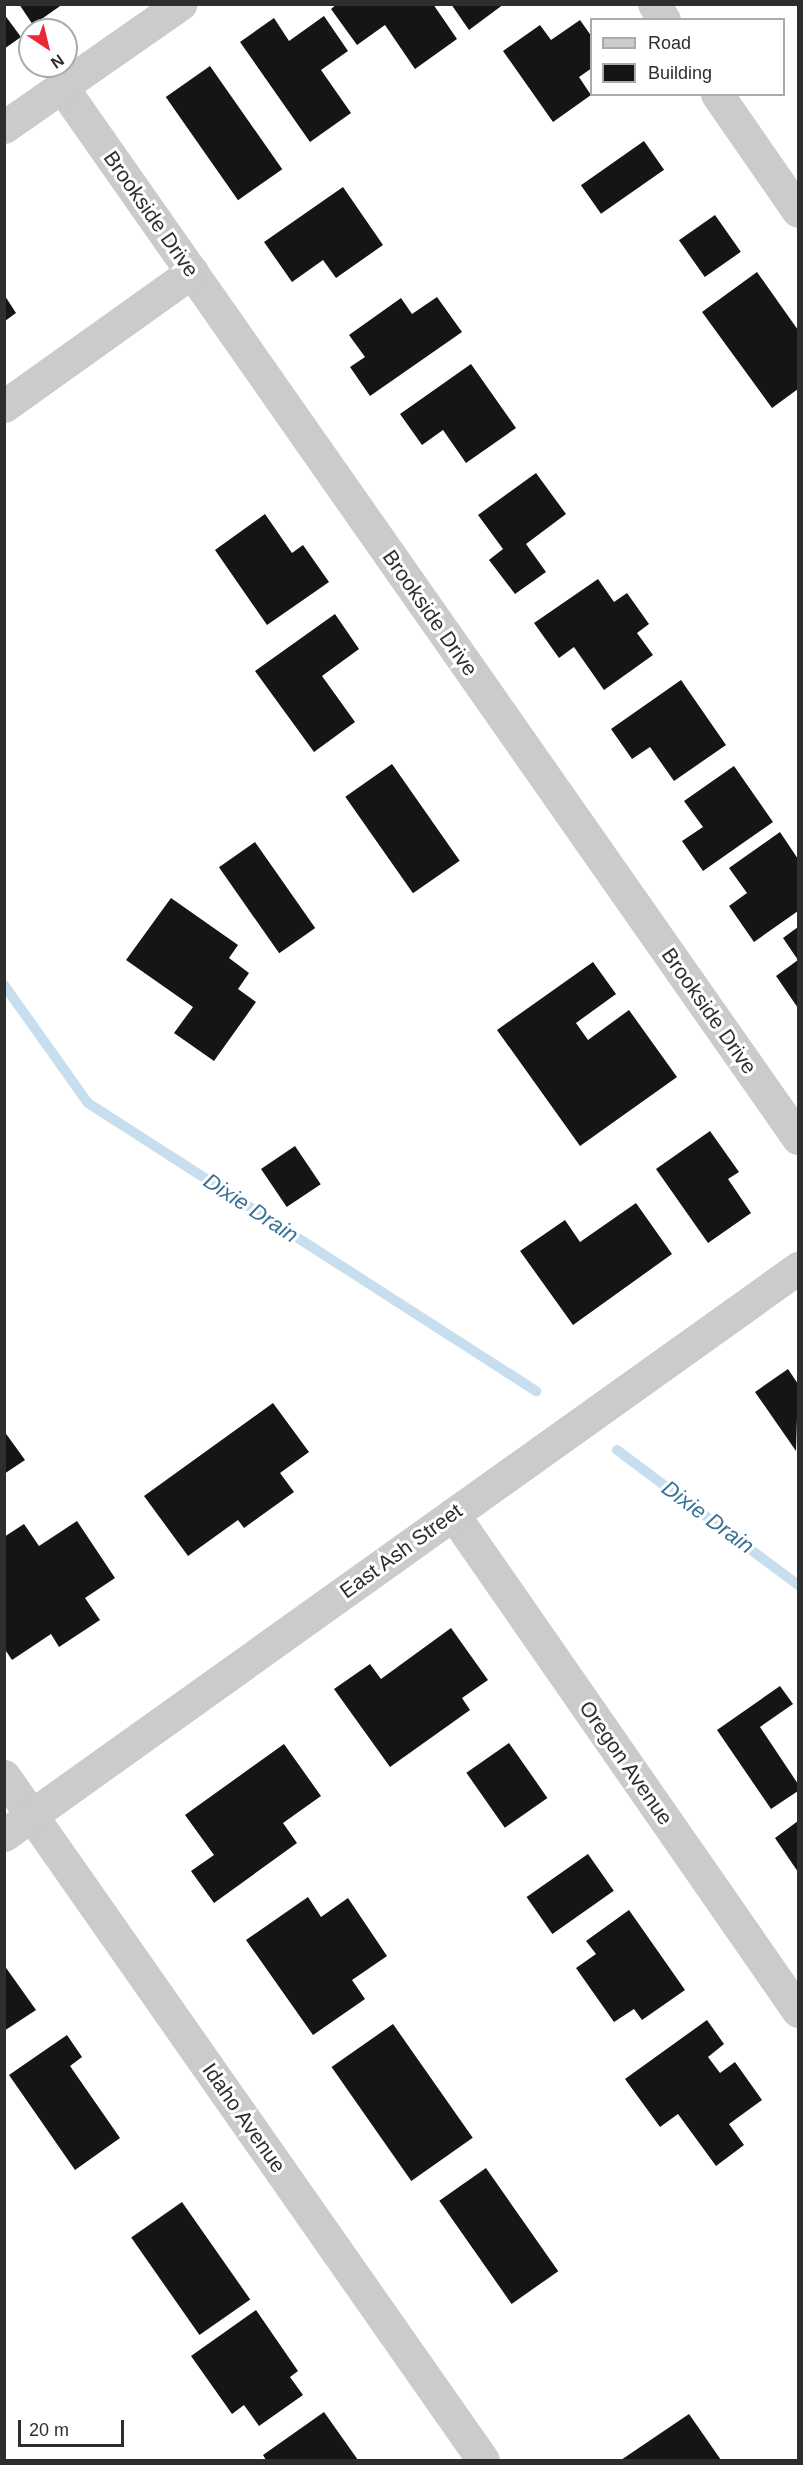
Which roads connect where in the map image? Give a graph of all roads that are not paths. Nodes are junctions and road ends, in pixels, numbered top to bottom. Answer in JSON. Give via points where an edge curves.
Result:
{"nodes":[{"id":1,"x":654,"y":4,"type":"edge"},
{"id":2,"x":164,"y":9,"type":"edge"},
{"id":3,"x":663,"y":18,"type":"edge"},
{"id":4,"x":62,"y":87,"type":"junction"},
{"id":5,"x":718,"y":96,"type":"edge"},
{"id":6,"x":4,"y":127,"type":"edge"},
{"id":7,"x":798,"y":211,"type":"edge"},
{"id":8,"x":192,"y":272,"type":"junction"},
{"id":9,"x":4,"y":406,"type":"edge"},
{"id":10,"x":798,"y":1138,"type":"edge"},
{"id":11,"x":798,"y":1268,"type":"edge"},
{"id":12,"x":453,"y":1514,"type":"junction"},
{"id":13,"x":4,"y":1776,"type":"edge"},
{"id":14,"x":32,"y":1815,"type":"junction"},
{"id":15,"x":4,"y":1835,"type":"edge"},
{"id":16,"x":798,"y":2011,"type":"edge"},
{"id":17,"x":483,"y":2460,"type":"edge"}],
"edges":[{"from":1,"to":3,"type":"street"},
{"from":2,"to":4,"type":"street"},
{"from":4,"to":6,"type":"street"},
{"from":4,"to":8,"type":"street","name":"Brookside Drive"},
{"from":5,"to":7,"type":"street"},
{"from":8,"to":9,"type":"street"},
{"from":8,"to":10,"type":"street","name":"Brookside Drive"},
{"from":11,"to":12,"type":"street","name":"East Ash Street"},
{"from":12,"to":14,"type":"street","name":"East Ash Street"},
{"from":12,"to":16,"type":"street","name":"Oregon Avenue"},
{"from":13,"to":14,"type":"street","name":"Idaho Avenue"},
{"from":14,"to":15,"type":"street","name":"East Ash Street"},
{"from":14,"to":17,"type":"street","name":"Idaho Avenue"}]}
